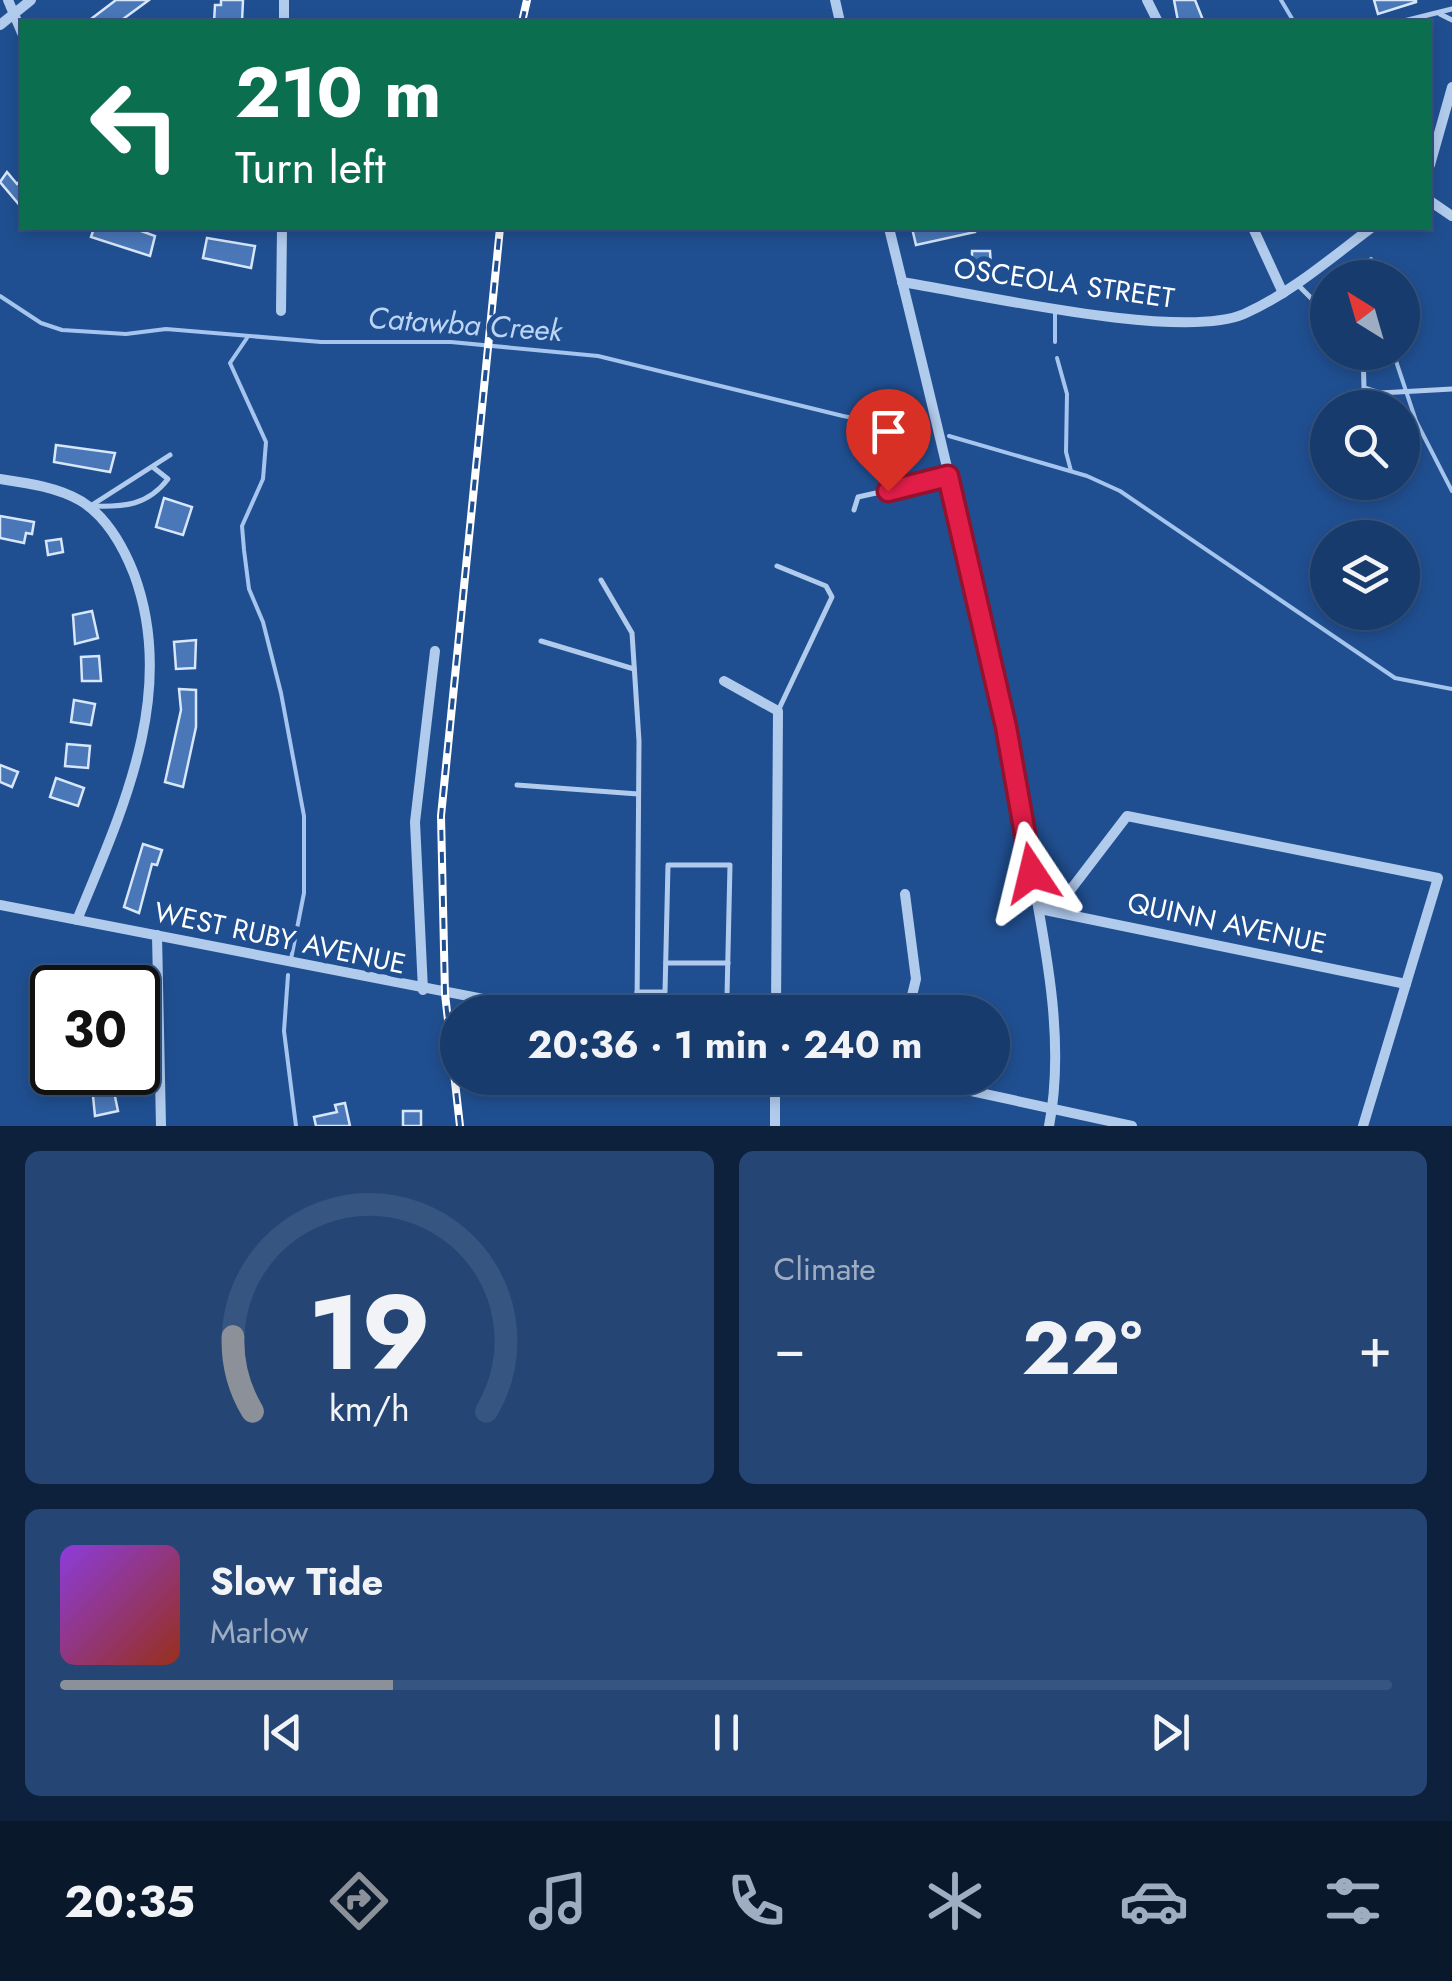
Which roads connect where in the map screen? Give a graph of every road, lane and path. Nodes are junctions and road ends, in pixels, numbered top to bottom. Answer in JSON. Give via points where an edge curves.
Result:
{"nodes":[{"id":1,"x":8,"y":0,"type":"edge"},
{"id":2,"x":31,"y":0,"type":"edge"},
{"id":3,"x":1452,"y":10,"type":"edge"},
{"id":4,"x":17,"y":12,"type":"junction"},
{"id":5,"x":1437,"y":13,"type":"junction"},
{"id":6,"x":1408,"y":20,"type":"edge"},
{"id":7,"x":1452,"y":20,"type":"edge"},
{"id":8,"x":20,"y":24,"type":"edge"},
{"id":9,"x":0,"y":25,"type":"edge"},
{"id":10,"x":1452,"y":87,"type":"edge"},
{"id":11,"x":1432,"y":158,"type":"edge"},
{"id":12,"x":282,"y":230,"type":"edge"},
{"id":13,"x":889,"y":230,"type":"edge"},
{"id":14,"x":1254,"y":230,"type":"edge"},
{"id":15,"x":1368,"y":230,"type":"edge"},
{"id":16,"x":902,"y":282,"type":"junction"},
{"id":17,"x":1296,"y":283,"type":"junction"},
{"id":18,"x":1283,"y":293,"type":"junction"},
{"id":19,"x":1310,"y":297,"type":"edge"},
{"id":20,"x":281,"y":311,"type":"dead end"},
{"id":21,"x":1364,"y":370,"type":"edge"},
{"id":22,"x":1452,"y":390,"type":"edge"},
{"id":23,"x":170,"y":455,"type":"dead end"},
{"id":24,"x":154,"y":468,"type":"junction"},
{"id":25,"x":948,"y":476,"type":"junction"},
{"id":26,"x":0,"y":479,"type":"edge"},
{"id":27,"x":89,"y":506,"type":"junction"},
{"id":28,"x":854,"y":510,"type":"dead end"},
{"id":29,"x":777,"y":566,"type":"dead end"},
{"id":30,"x":601,"y":580,"type":"dead end"},
{"id":31,"x":541,"y":642,"type":"dead end"},
{"id":32,"x":436,"y":651,"type":"dead end"},
{"id":33,"x":634,"y":668,"type":"junction"},
{"id":34,"x":724,"y":681,"type":"dead end"},
{"id":35,"x":778,"y":710,"type":"junction"},
{"id":36,"x":517,"y":785,"type":"dead end"},
{"id":37,"x":638,"y":794,"type":"junction"},
{"id":38,"x":905,"y":894,"type":"dead end"},
{"id":39,"x":0,"y":905,"type":"edge"},
{"id":40,"x":1039,"y":910,"type":"junction"},
{"id":41,"x":77,"y":920,"type":"junction"},
{"id":42,"x":157,"y":935,"type":"junction"},
{"id":43,"x":666,"y":963,"type":"junction"},
{"id":44,"x":728,"y":963,"type":"junction"},
{"id":45,"x":1406,"y":984,"type":"junction"},
{"id":46,"x":424,"y":990,"type":"junction"},
{"id":47,"x":637,"y":992,"type":"joint"},
{"id":48,"x":445,"y":995,"type":"edge"},
{"id":49,"x":727,"y":995,"type":"edge"},
{"id":50,"x":776,"y":995,"type":"edge"},
{"id":51,"x":912,"y":995,"type":"edge"},
{"id":52,"x":776,"y":1095,"type":"edge"},
{"id":53,"x":986,"y":1095,"type":"edge"},
{"id":54,"x":1052,"y":1110,"type":"junction"},
{"id":55,"x":161,"y":1126,"type":"edge"},
{"id":56,"x":775,"y":1126,"type":"edge"},
{"id":57,"x":1049,"y":1126,"type":"edge"},
{"id":58,"x":1132,"y":1126,"type":"edge"},
{"id":59,"x":1363,"y":1126,"type":"edge"}],
"edges":[{"from":1,"to":4,"type":"street"},
{"from":2,"to":4,"type":"street"},
{"from":3,"to":5,"type":"lane"},
{"from":4,"to":8,"type":"street"},
{"from":4,"to":9,"type":"street"},
{"from":5,"to":6,"type":"lane"},
{"from":5,"to":7,"type":"lane"},
{"from":10,"to":11,"type":"street"},
{"from":12,"to":20,"type":"street"},
{"from":13,"to":16,"type":"street"},
{"from":14,"to":18,"type":"street"},
{"from":15,"to":17,"type":"street","name":"OSCEOLA STREET"},
{"from":16,"to":18,"type":"street","name":"OSCEOLA STREET","via":[[1208,324]]},
{"from":16,"to":25,"type":"street"},
{"from":17,"to":18,"type":"street","name":"OSCEOLA STREET"},
{"from":17,"to":19,"type":"lane"},
{"from":21,"to":22,"type":"lane","via":[[1364,388]]},
{"from":23,"to":24,"type":"lane"},
{"from":24,"to":27,"type":"lane"},
{"from":24,"to":27,"type":"lane","via":[[168,479],[152,497],[135,505]]},
{"from":25,"to":28,"type":"lane","via":[[858,496]]},
{"from":25,"to":40,"type":"street","via":[[1006,727]]},
{"from":26,"to":27,"type":"street","via":[[64,492]]},
{"from":27,"to":41,"type":"street","via":[[128,558],[151,651],[136,765]]},
{"from":29,"to":35,"type":"lane","via":[[826,586],[832,597]]},
{"from":30,"to":33,"type":"lane","via":[[632,633]]},
{"from":31,"to":33,"type":"lane"},
{"from":32,"to":46,"type":"street","via":[[415,822]]},
{"from":33,"to":37,"type":"lane"},
{"from":34,"to":35,"type":"street"},
{"from":35,"to":50,"type":"street"},
{"from":36,"to":37,"type":"lane"},
{"from":37,"to":47,"type":"lane"},
{"from":38,"to":51,"type":"street"},
{"from":39,"to":41,"type":"street","name":"WEST RUBY AVENUE"},
{"from":40,"to":45,"type":"street","name":"QUINN AVENUE"},
{"from":40,"to":45,"type":"street","via":[[1062,900],[1127,816],[1438,878]]},
{"from":40,"to":54,"type":"street"},
{"from":41,"to":42,"type":"street","name":"WEST RUBY AVENUE"},
{"from":42,"to":46,"type":"street","name":"WEST RUBY AVENUE"},
{"from":42,"to":55,"type":"street"},
{"from":43,"to":44,"type":"lane"},
{"from":43,"to":44,"type":"lane","via":[[668,865],[730,865]]},
{"from":43,"to":47,"type":"lane","via":[[665,992]]},
{"from":44,"to":49,"type":"lane"},
{"from":45,"to":59,"type":"street"},
{"from":46,"to":48,"type":"street","name":"WEST RUBY AVENUE"},
{"from":52,"to":56,"type":"street"},
{"from":53,"to":54,"type":"street"},
{"from":54,"to":57,"type":"street"},
{"from":54,"to":58,"type":"street"}]}
